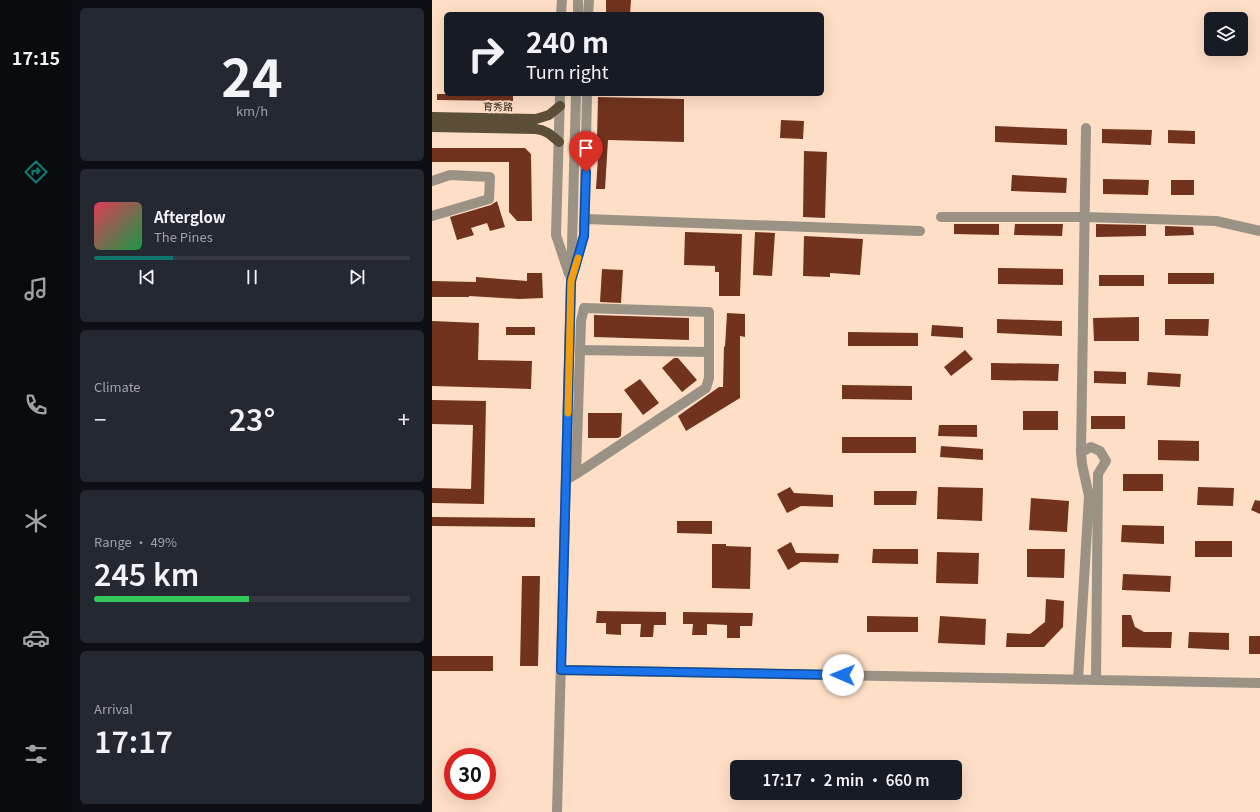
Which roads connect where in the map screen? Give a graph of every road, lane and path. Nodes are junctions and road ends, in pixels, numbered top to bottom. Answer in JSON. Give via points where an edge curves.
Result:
{"nodes":[{"id":1,"x":562,"y":0,"type":"edge"},
{"id":2,"x":578,"y":0,"type":"edge"},
{"id":3,"x":589,"y":0,"type":"edge"},
{"id":4,"x":561,"y":12,"type":"edge"},
{"id":5,"x":578,"y":12,"type":"edge"},
{"id":6,"x":588,"y":12,"type":"edge"},
{"id":7,"x":560,"y":96,"type":"edge"},
{"id":8,"x":576,"y":96,"type":"edge"},
{"id":9,"x":587,"y":96,"type":"edge"},
{"id":10,"x":560,"y":106,"type":"junction"},
{"id":11,"x":432,"y":117,"type":"edge"},
{"id":12,"x":432,"y":127,"type":"edge"},
{"id":13,"x":1086,"y":128,"type":"dead end"},
{"id":14,"x":558,"y":142,"type":"junction"},
{"id":15,"x":432,"y":181,"type":"edge"},
{"id":16,"x":432,"y":216,"type":"edge"},
{"id":17,"x":941,"y":216,"type":"dead end"},
{"id":18,"x":1085,"y":217,"type":"junction"},
{"id":19,"x":585,"y":219,"type":"junction"},
{"id":20,"x":920,"y":231,"type":"dead end"},
{"id":21,"x":1260,"y":231,"type":"edge"},
{"id":22,"x":571,"y":281,"type":"junction"},
{"id":23,"x":580,"y":350,"type":"junction"},
{"id":24,"x":709,"y":352,"type":"junction"},
{"id":25,"x":1081,"y":452,"type":"junction"},
{"id":26,"x":576,"y":474,"type":"junction"},
{"id":27,"x":566,"y":480,"type":"junction"},
{"id":28,"x":561,"y":670,"type":"junction"},
{"id":29,"x":1078,"y":680,"type":"junction"},
{"id":30,"x":1096,"y":680,"type":"junction"},
{"id":31,"x":1260,"y":683,"type":"edge"},
{"id":32,"x":557,"y":812,"type":"edge"}],
"edges":[{"from":1,"to":4,"type":"street"},
{"from":2,"to":5,"type":"street"},
{"from":3,"to":6,"type":"street"},
{"from":7,"to":10,"type":"street"},
{"from":8,"to":22,"type":"street"},
{"from":9,"to":19,"type":"street"},
{"from":10,"to":11,"type":"main road","name":"育秀路","via":[[549,115],[536,119]]},
{"from":10,"to":14,"type":"street"},
{"from":12,"to":14,"type":"main road","via":[[536,129],[549,133]]},
{"from":13,"to":18,"type":"street"},
{"from":14,"to":22,"type":"street","via":[[556,235]]},
{"from":15,"to":16,"type":"street","via":[[450,176],[490,177],[489,199]]},
{"from":17,"to":18,"type":"street"},
{"from":18,"to":21,"type":"street","via":[[1216,221]]},
{"from":18,"to":25,"type":"street"},
{"from":19,"to":20,"type":"street"},
{"from":19,"to":22,"type":"street","via":[[584,236]]},
{"from":22,"to":27,"type":"street"},
{"from":23,"to":24,"type":"street"},
{"from":23,"to":24,"type":"street","via":[[584,308],[709,312]]},
{"from":23,"to":26,"type":"street"},
{"from":24,"to":26,"type":"street","via":[[710,378],[706,388]]},
{"from":25,"to":29,"type":"street","via":[[1089,496]]},
{"from":25,"to":30,"type":"street","via":[[1090,447],[1100,451],[1106,461],[1098,474]]},
{"from":26,"to":27,"type":"street"},
{"from":27,"to":28,"type":"street"},
{"from":28,"to":29,"type":"street"},
{"from":28,"to":32,"type":"street"},
{"from":29,"to":30,"type":"street"},
{"from":30,"to":31,"type":"street"}]}
